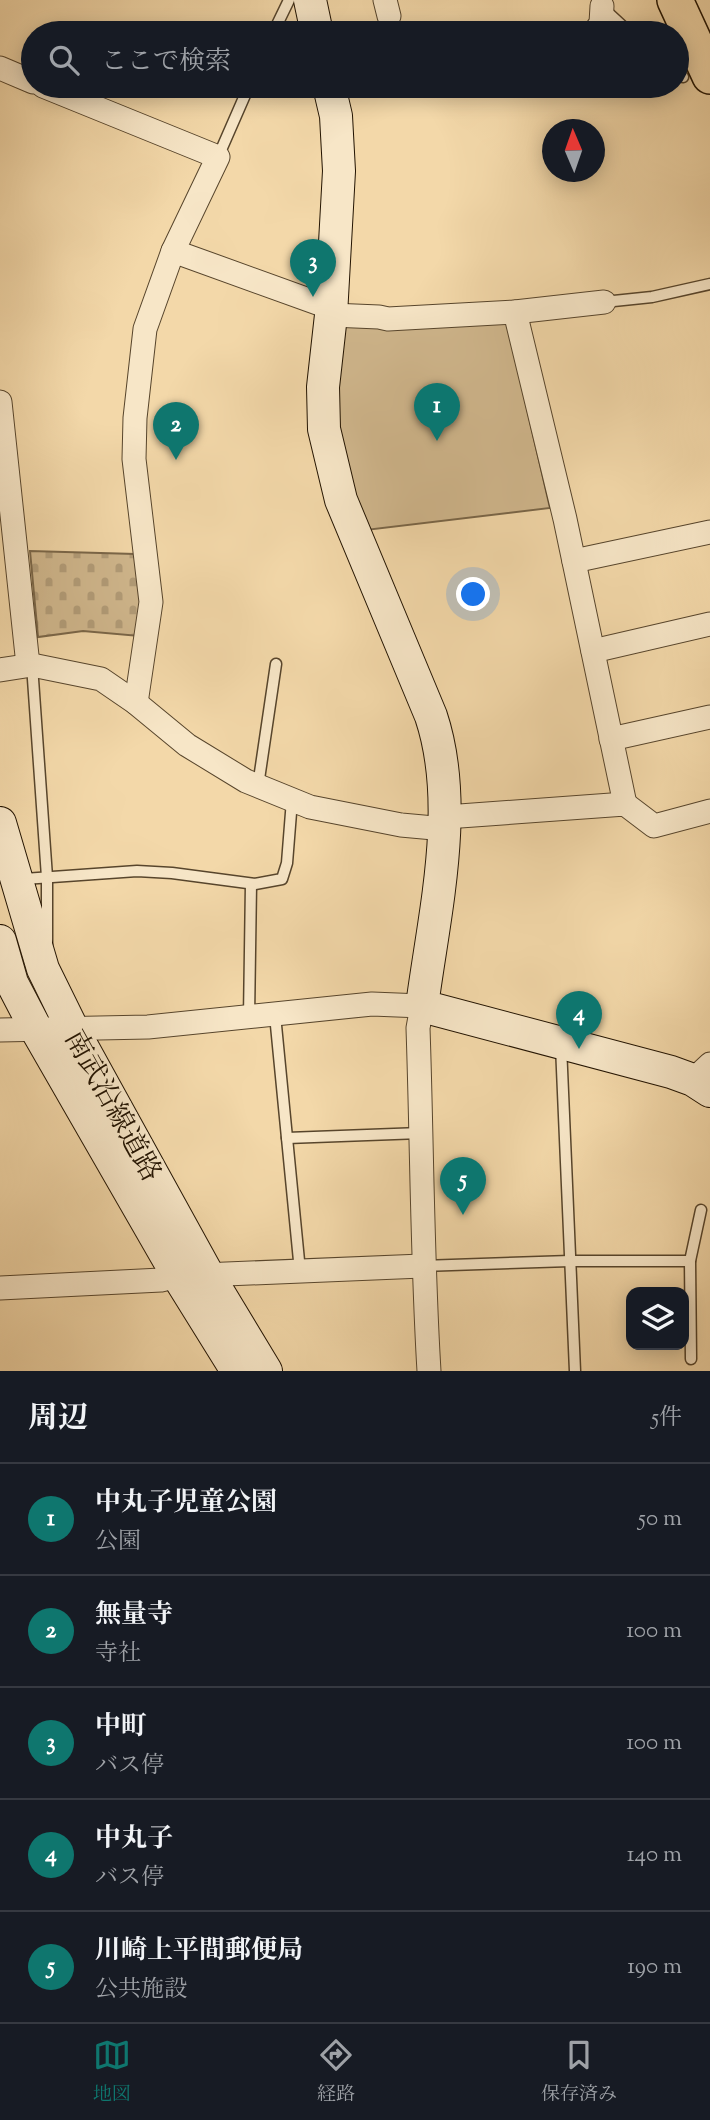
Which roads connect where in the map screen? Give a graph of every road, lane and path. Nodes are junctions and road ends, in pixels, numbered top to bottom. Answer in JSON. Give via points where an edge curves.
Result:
{"nodes":[{"id":1,"x":289,"y":0,"type":"edge"},
{"id":2,"x":310,"y":0,"type":"edge"},
{"id":3,"x":675,"y":0,"type":"edge"},
{"id":4,"x":598,"y":3,"type":"edge"},
{"id":5,"x":279,"y":21,"type":"edge"},
{"id":6,"x":314,"y":21,"type":"edge"},
{"id":7,"x":601,"y":21,"type":"edge"},
{"id":8,"x":617,"y":21,"type":"edge"},
{"id":9,"x":679,"y":21,"type":"edge"},
{"id":10,"x":0,"y":68,"type":"edge"},
{"id":11,"x":21,"y":77,"type":"edge"},
{"id":12,"x":73,"y":98,"type":"edge"},
{"id":13,"x":244,"y":98,"type":"edge"},
{"id":14,"x":331,"y":98,"type":"edge"},
{"id":15,"x":218,"y":157,"type":"junction"},
{"id":16,"x":173,"y":251,"type":"junction"},
{"id":17,"x":710,"y":284,"type":"edge"},
{"id":18,"x":604,"y":302,"type":"joint"},
{"id":19,"x":331,"y":312,"type":"junction"},
{"id":20,"x":515,"y":312,"type":"junction"},
{"id":21,"x":0,"y":402,"type":"edge"},
{"id":22,"x":710,"y":532,"type":"edge"},
{"id":23,"x":574,"y":561,"type":"junction"},
{"id":24,"x":710,"y":624,"type":"edge"},
{"id":25,"x":593,"y":651,"type":"junction"},
{"id":26,"x":276,"y":664,"type":"dead end"},
{"id":27,"x":30,"y":665,"type":"junction"},
{"id":28,"x":0,"y":670,"type":"edge"},
{"id":29,"x":136,"y":703,"type":"junction"},
{"id":30,"x":710,"y":717,"type":"edge"},
{"id":31,"x":611,"y":739,"type":"junction"},
{"id":32,"x":258,"y":786,"type":"junction"},
{"id":33,"x":292,"y":800,"type":"junction"},
{"id":34,"x":625,"y":804,"type":"junction"},
{"id":35,"x":710,"y":811,"type":"edge"},
{"id":36,"x":0,"y":823,"type":"edge"},
{"id":37,"x":445,"y":823,"type":"junction"},
{"id":38,"x":32,"y":880,"type":"junction"},
{"id":39,"x":251,"y":884,"type":"junction"},
{"id":40,"x":0,"y":941,"type":"edge"},
{"id":41,"x":422,"y":1006,"type":"junction"},
{"id":42,"x":275,"y":1015,"type":"junction"},
{"id":43,"x":249,"y":1018,"type":"junction"},
{"id":44,"x":36,"y":1029,"type":"junction"},
{"id":45,"x":0,"y":1030,"type":"edge"},
{"id":46,"x":73,"y":1030,"type":"junction"},
{"id":47,"x":560,"y":1043,"type":"junction"},
{"id":48,"x":704,"y":1078,"type":"edge"},
{"id":49,"x":421,"y":1133,"type":"junction"},
{"id":50,"x":287,"y":1138,"type":"junction"},
{"id":51,"x":701,"y":1210,"type":"dead end"},
{"id":52,"x":570,"y":1261,"type":"junction"},
{"id":53,"x":690,"y":1261,"type":"junction"},
{"id":54,"x":422,"y":1266,"type":"junction"},
{"id":55,"x":300,"y":1271,"type":"junction"},
{"id":56,"x":193,"y":1276,"type":"junction"},
{"id":57,"x":0,"y":1288,"type":"edge"},
{"id":58,"x":691,"y":1359,"type":"dead end"},
{"id":59,"x":237,"y":1371,"type":"edge"},
{"id":60,"x":266,"y":1371,"type":"edge"},
{"id":61,"x":429,"y":1371,"type":"edge"},
{"id":62,"x":575,"y":1371,"type":"edge"}],
"edges":[{"from":1,"to":5,"type":"lane"},
{"from":2,"to":6,"type":"street"},
{"from":3,"to":9,"type":"main road"},
{"from":4,"to":7,"type":"street"},
{"from":4,"to":8,"type":"lane"},
{"from":10,"to":11,"type":"street"},
{"from":12,"to":15,"type":"street"},
{"from":13,"to":15,"type":"lane"},
{"from":14,"to":19,"type":"street","via":[[339,142]]},
{"from":15,"to":16,"type":"street"},
{"from":16,"to":19,"type":"street"},
{"from":16,"to":29,"type":"street","via":[[145,328],[135,418],[136,490],[151,588]]},
{"from":17,"to":18,"type":"lane","via":[[652,298]]},
{"from":18,"to":20,"type":"street"},
{"from":19,"to":20,"type":"street","via":[[388,319]]},
{"from":19,"to":37,"type":"street","via":[[323,387],[328,453],[341,500],[438,734]]},
{"from":20,"to":23,"type":"street"},
{"from":21,"to":27,"type":"street"},
{"from":22,"to":23,"type":"street"},
{"from":23,"to":25,"type":"street"},
{"from":24,"to":25,"type":"street"},
{"from":25,"to":31,"type":"street"},
{"from":26,"to":32,"type":"lane"},
{"from":27,"to":28,"type":"street"},
{"from":27,"to":29,"type":"street","via":[[101,679]]},
{"from":27,"to":38,"type":"lane"},
{"from":29,"to":32,"type":"street","via":[[187,745]]},
{"from":30,"to":31,"type":"street"},
{"from":31,"to":34,"type":"street"},
{"from":32,"to":33,"type":"street"},
{"from":33,"to":37,"type":"street","via":[[401,825]]},
{"from":33,"to":39,"type":"lane","via":[[282,879]]},
{"from":34,"to":35,"type":"street","via":[[654,826]]},
{"from":34,"to":37,"type":"street"},
{"from":36,"to":38,"type":"street","name":"南武沿線道路"},
{"from":37,"to":41,"type":"street"},
{"from":38,"to":39,"type":"lane","via":[[137,872]]},
{"from":38,"to":46,"type":"street","name":"南武沿線道路","via":[[41,960]]},
{"from":39,"to":43,"type":"lane"},
{"from":40,"to":44,"type":"street","name":"南武沿線道路","via":[[12,983]]},
{"from":41,"to":42,"type":"street","via":[[372,1004]]},
{"from":41,"to":47,"type":"street"},
{"from":41,"to":49,"type":"street","via":[[418,1028]]},
{"from":42,"to":43,"type":"street"},
{"from":42,"to":50,"type":"lane"},
{"from":43,"to":46,"type":"street"},
{"from":44,"to":45,"type":"street"},
{"from":44,"to":46,"type":"street"},
{"from":44,"to":56,"type":"street","name":"南武沿線道路"},
{"from":46,"to":56,"type":"street","name":"南武沿線道路"},
{"from":47,"to":48,"type":"street"},
{"from":47,"to":52,"type":"lane"},
{"from":49,"to":50,"type":"lane"},
{"from":49,"to":54,"type":"street"},
{"from":50,"to":55,"type":"lane"},
{"from":51,"to":53,"type":"lane"},
{"from":52,"to":53,"type":"lane"},
{"from":52,"to":54,"type":"lane"},
{"from":52,"to":62,"type":"lane"},
{"from":53,"to":58,"type":"lane"},
{"from":54,"to":55,"type":"street"},
{"from":54,"to":61,"type":"street"},
{"from":55,"to":56,"type":"street"},
{"from":56,"to":57,"type":"street"},
{"from":56,"to":59,"type":"street","name":"南武沿線道路"},
{"from":56,"to":60,"type":"street","name":"南武沿線道路"}]}
